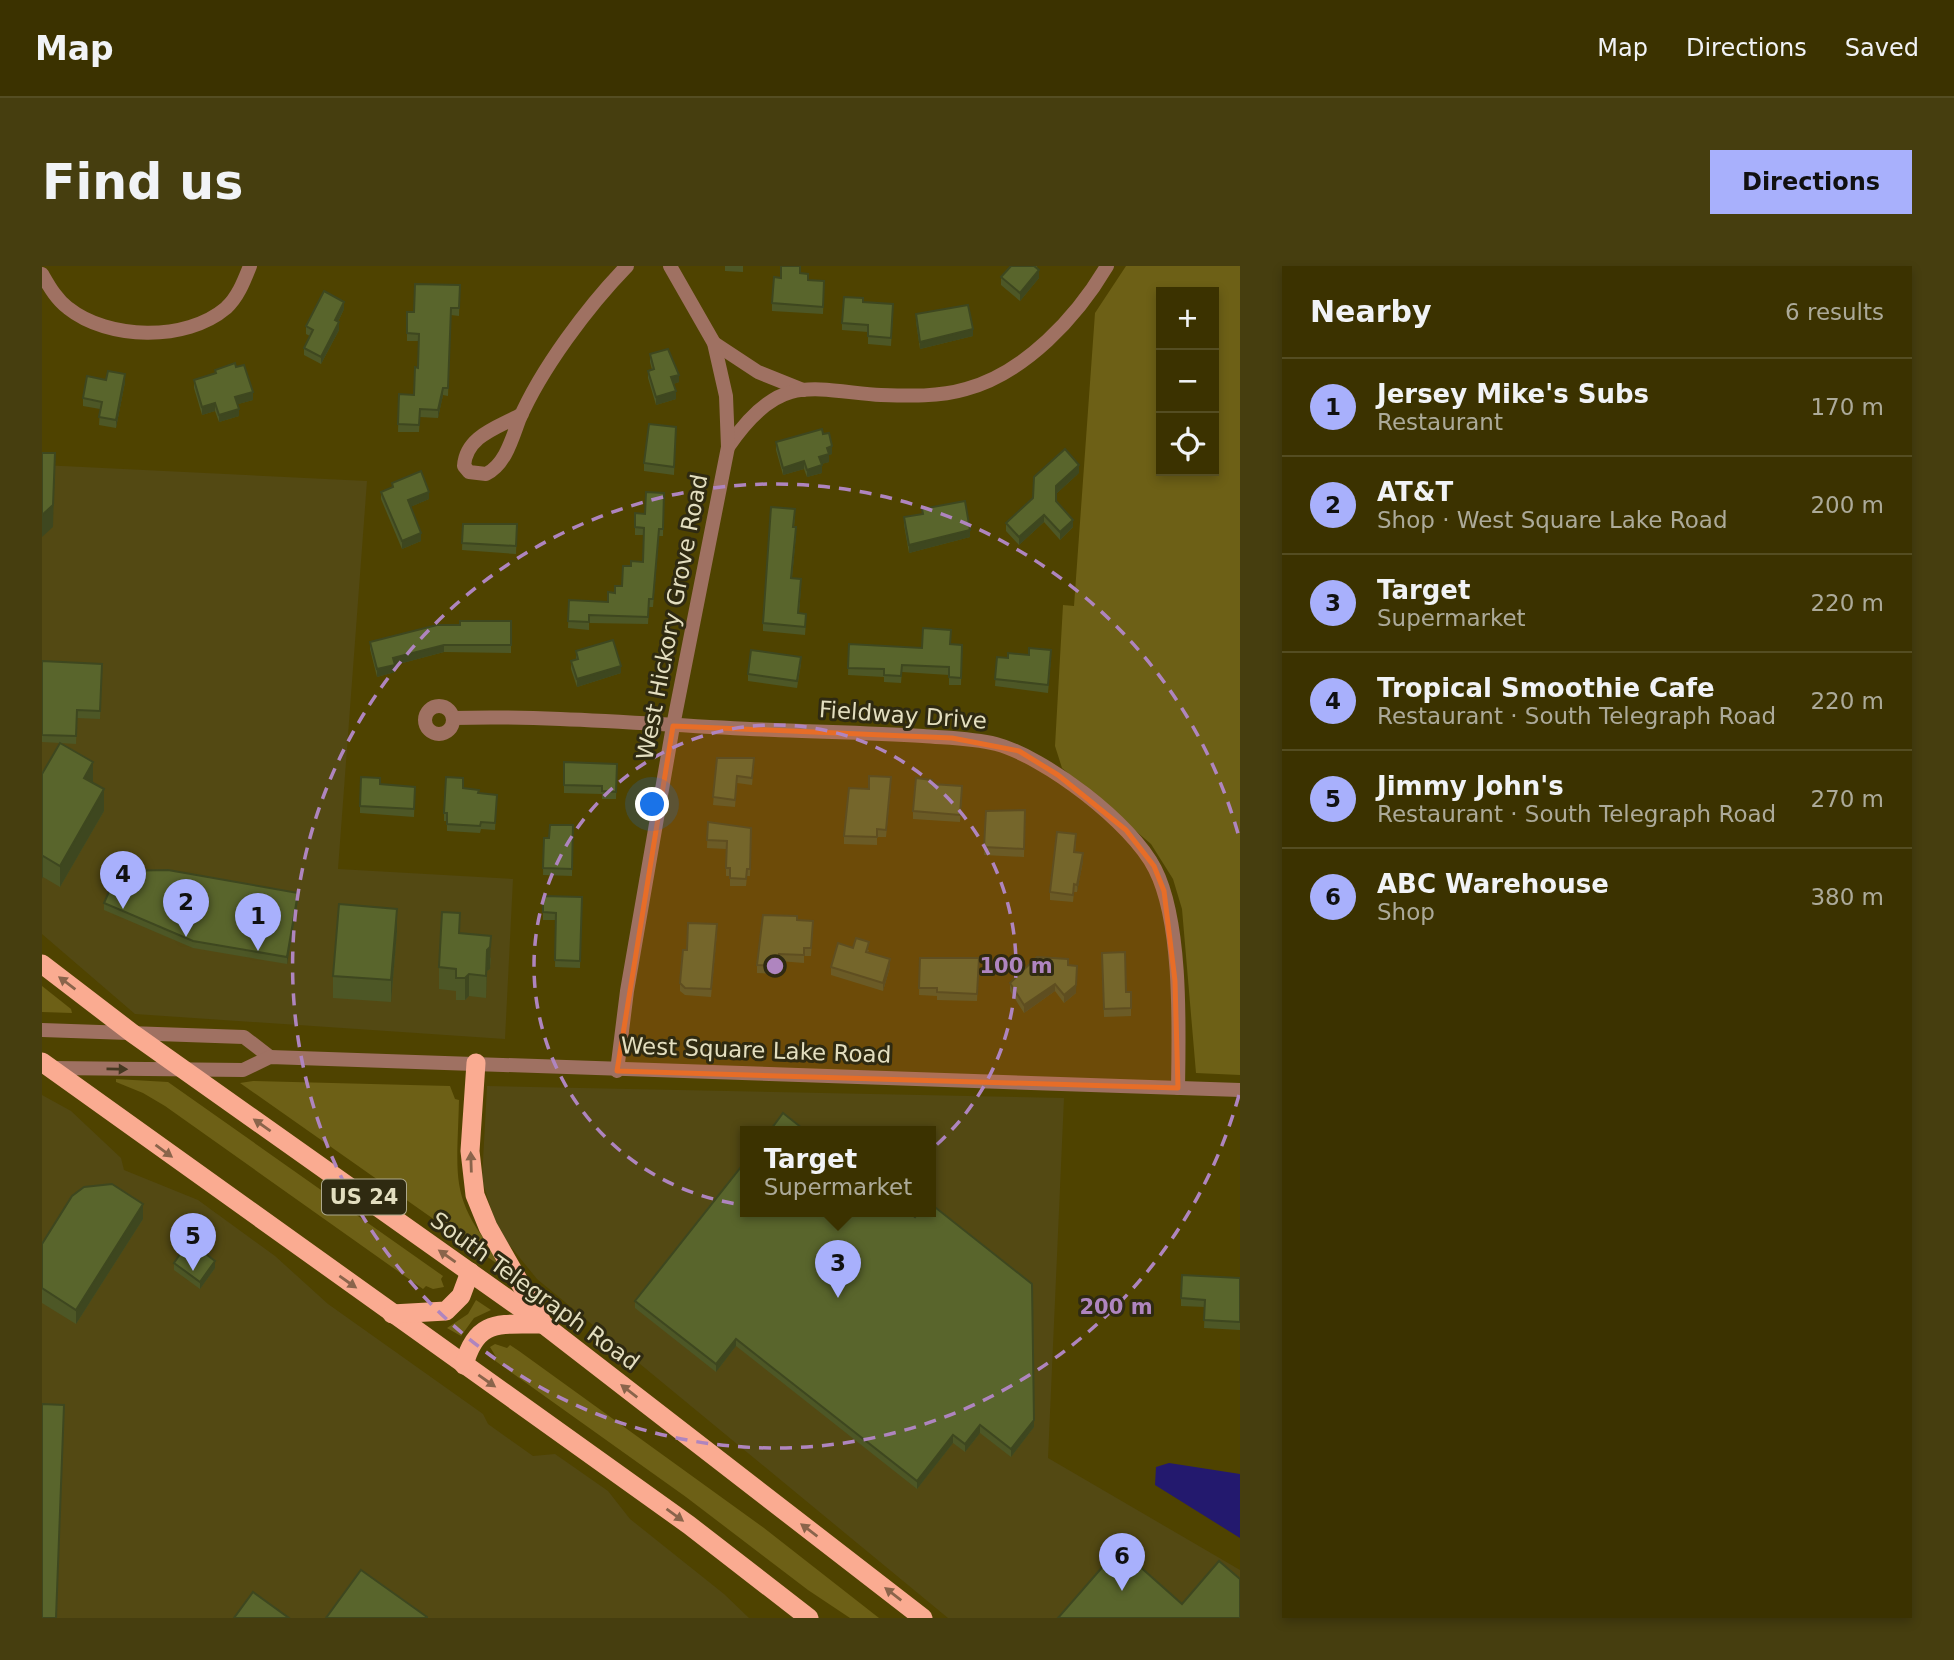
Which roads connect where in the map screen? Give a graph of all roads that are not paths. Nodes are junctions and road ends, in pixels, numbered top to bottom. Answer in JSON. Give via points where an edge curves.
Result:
{"nodes":[{"id":1,"x":250,"y":266,"type":"edge"},
{"id":2,"x":627,"y":266,"type":"edge"},
{"id":3,"x":670,"y":266,"type":"edge"},
{"id":4,"x":1107,"y":266,"type":"edge"},
{"id":5,"x":42,"y":274,"type":"edge"},
{"id":6,"x":714,"y":342,"type":"junction"},
{"id":7,"x":804,"y":390,"type":"junction"},
{"id":8,"x":522,"y":414,"type":"junction"},
{"id":9,"x":728,"y":447,"type":"junction"},
{"id":10,"x":453,"y":718,"type":"dead end"},
{"id":11,"x":673,"y":726,"type":"junction"},
{"id":12,"x":42,"y":964,"type":"edge"},
{"id":13,"x":42,"y":1030,"type":"edge"},
{"id":14,"x":132,"y":1033,"type":"junction"},
{"id":15,"x":270,"y":1057,"type":"junction"},
{"id":16,"x":476,"y":1063,"type":"junction"},
{"id":17,"x":44,"y":1066,"type":"edge"},
{"id":18,"x":184,"y":1070,"type":"junction"},
{"id":19,"x":617,"y":1071,"type":"junction"},
{"id":20,"x":1178,"y":1088,"type":"junction"},
{"id":21,"x":1240,"y":1090,"type":"edge"},
{"id":22,"x":470,"y":1272,"type":"junction"},
{"id":23,"x":392,"y":1314,"type":"junction"},
{"id":24,"x":543,"y":1324,"type":"junction"},
{"id":25,"x":464,"y":1365,"type":"junction"},
{"id":26,"x":809,"y":1618,"type":"edge"},
{"id":27,"x":923,"y":1618,"type":"edge"}],
"edges":[{"from":1,"to":5,"type":"street","via":[[226,308],[189,327],[157,332],[121,330],[87,319],[59,301]]},
{"from":2,"to":8,"type":"street","via":[[562,349]]},
{"from":3,"to":6,"type":"street","name":"West Hickory Grove Road"},
{"from":4,"to":7,"type":"street","via":[[1059,328],[1015,365],[982,384],[908,396]]},
{"from":6,"to":7,"type":"street","via":[[758,372]]},
{"from":6,"to":9,"type":"street","name":"West Hickory Grove Road","via":[[726,396]]},
{"from":7,"to":9,"type":"street","via":[[769,404]]},
{"from":8,"to":8,"type":"street","via":[[472,443],[464,466],[469,472],[486,474],[499,464]]},
{"from":9,"to":11,"type":"street","name":"West Hickory Grove Road"},
{"from":10,"to":11,"type":"street","name":"Fieldway Drive"},
{"from":11,"to":19,"type":"street","name":"West Hickory Grove Road"},
{"from":11,"to":20,"type":"street","name":"Fieldway Drive","via":[[973,740],[1019,751],[1058,775],[1126,830],[1160,878],[1175,981]]},
{"from":14,"to":12,"type":"highway","name":"South Telegraph Road","number":"US 24","one_way":true},
{"from":13,"to":14,"type":"street"},
{"from":14,"to":15,"type":"street","via":[[244,1037]]},
{"from":14,"to":18,"type":"highway","name":"South Telegraph Road","number":"US 24"},
{"from":15,"to":16,"type":"street","name":"West Square Lake Road"},
{"from":15,"to":18,"type":"street","name":"West Square Lake Road","via":[[243,1070]]},
{"from":16,"to":19,"type":"street","name":"West Square Lake Road"},
{"from":24,"to":16,"type":"highway","one_way":true,"via":[[475,1195],[470,1151]]},
{"from":17,"to":18,"type":"street","name":"West Square Lake Road","one_way":true},
{"from":17,"to":23,"type":"highway","one_way":true},
{"from":22,"to":18,"type":"highway","name":"South Telegraph Road","number":"US 24","one_way":true},
{"from":19,"to":20,"type":"street","name":"West Square Lake Road"},
{"from":20,"to":21,"type":"street","name":"West Square Lake Road"},
{"from":22,"to":23,"type":"highway","via":[[461,1296],[446,1311]]},
{"from":22,"to":24,"type":"highway","name":"South Telegraph Road","number":"US 24"},
{"from":23,"to":25,"type":"highway"},
{"from":24,"to":25,"type":"highway","via":[[486,1328],[472,1340]]},
{"from":27,"to":24,"type":"highway","name":"South Telegraph Road","number":"US 24","one_way":true},
{"from":25,"to":26,"type":"highway","one_way":true,"via":[[706,1538]]}]}
